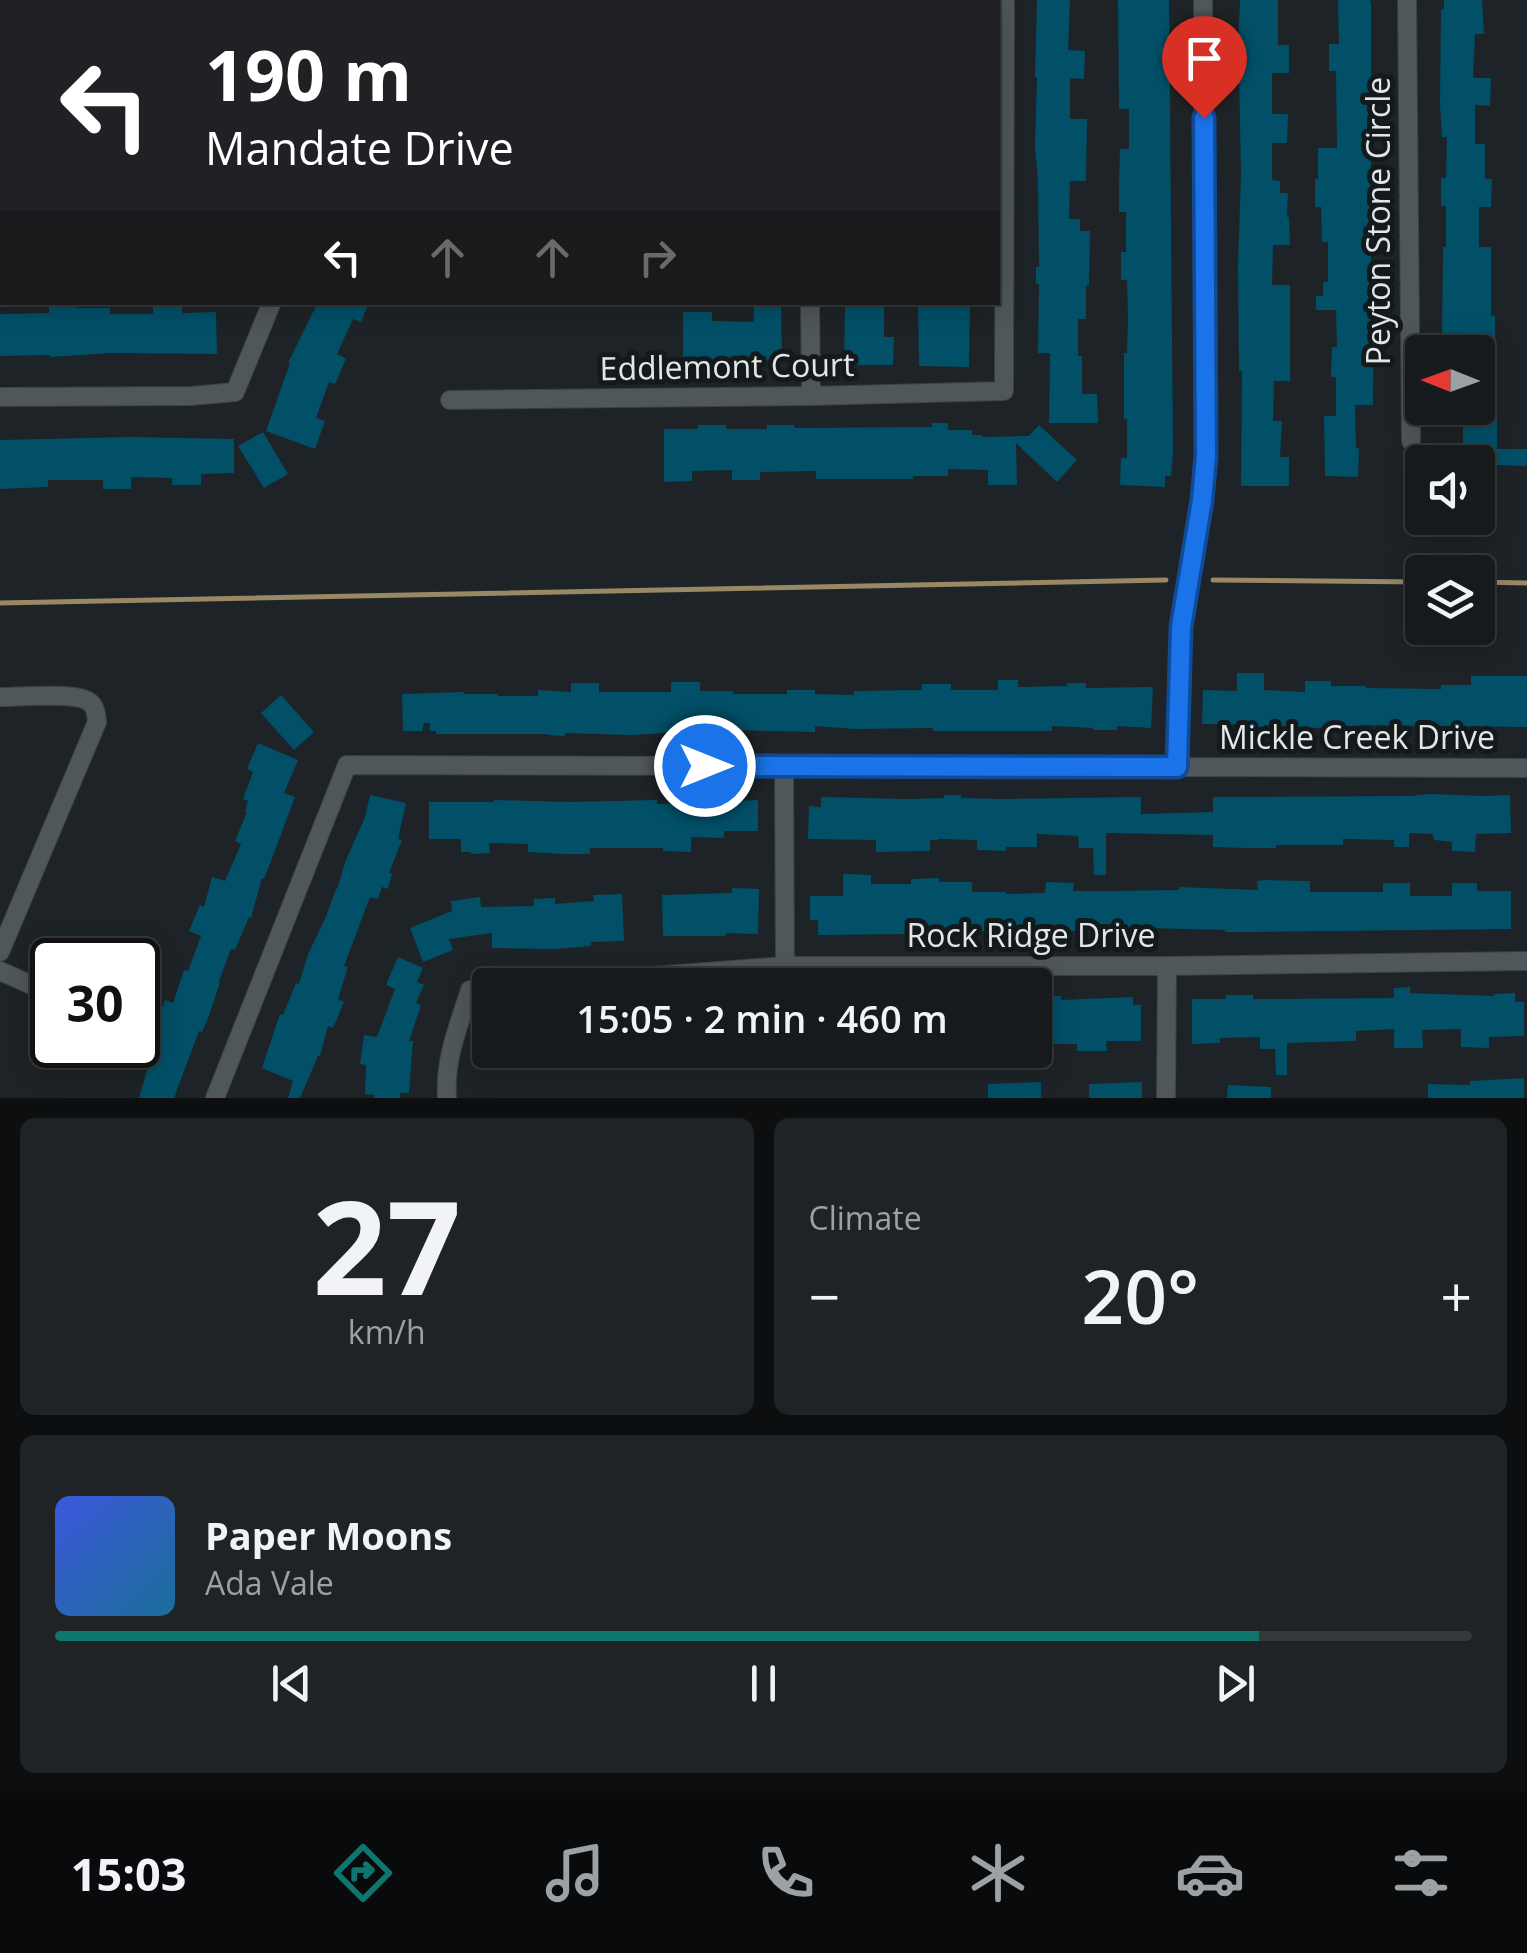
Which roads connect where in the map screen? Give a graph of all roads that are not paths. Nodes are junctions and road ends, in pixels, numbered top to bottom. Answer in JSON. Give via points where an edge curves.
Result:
{"nodes":[{"id":1,"x":1005,"y":0,"type":"edge"},
{"id":2,"x":1203,"y":0,"type":"edge"},
{"id":3,"x":1407,"y":0,"type":"edge"},
{"id":4,"x":271,"y":305,"type":"edge"},
{"id":5,"x":810,"y":305,"type":"edge"},
{"id":6,"x":812,"y":396,"type":"junction"},
{"id":7,"x":0,"y":398,"type":"edge"},
{"id":8,"x":450,"y":400,"type":"dead end"},
{"id":9,"x":1411,"y":442,"type":"dead end"},
{"id":10,"x":0,"y":697,"type":"edge"},
{"id":11,"x":784,"y":766,"type":"junction"},
{"id":12,"x":1177,"y":767,"type":"junction"},
{"id":13,"x":1527,"y":768,"type":"edge"},
{"id":14,"x":0,"y":952,"type":"edge"},
{"id":15,"x":1527,"y":961,"type":"edge"},
{"id":16,"x":785,"y":966,"type":"junction"},
{"id":17,"x":1167,"y":966,"type":"junction"},
{"id":18,"x":759,"y":968,"type":"edge"},
{"id":19,"x":0,"y":971,"type":"edge"},
{"id":20,"x":30,"y":984,"type":"edge"},
{"id":21,"x":472,"y":990,"type":"edge"},
{"id":22,"x":215,"y":1098,"type":"edge"},
{"id":23,"x":448,"y":1098,"type":"edge"},
{"id":24,"x":1166,"y":1098,"type":"edge"}],
"edges":[{"from":1,"to":6,"type":"street","name":"Eddlemont Court","via":[[1004,391]]},
{"from":2,"to":12,"type":"street","via":[[1206,445],[1181,627]]},
{"from":3,"to":9,"type":"street","name":"Peyton Stone Circle"},
{"from":4,"to":7,"type":"street","via":[[235,392]]},
{"from":5,"to":6,"type":"street"},
{"from":6,"to":8,"type":"street","name":"Eddlemont Court"},
{"from":10,"to":14,"type":"street","via":[[74,696],[89,701],[97,722]]},
{"from":11,"to":12,"type":"street","name":"Mickle Creek Drive"},
{"from":11,"to":16,"type":"street"},
{"from":11,"to":22,"type":"street","name":"Mickle Creek Drive","via":[[347,765]]},
{"from":12,"to":13,"type":"street","name":"Mickle Creek Drive"},
{"from":15,"to":17,"type":"street","name":"Rock Ridge Drive"},
{"from":16,"to":17,"type":"street","name":"Rock Ridge Drive"},
{"from":16,"to":18,"type":"street","name":"Rock Ridge Drive"},
{"from":17,"to":24,"type":"street"},
{"from":19,"to":20,"type":"street"},
{"from":21,"to":23,"type":"street","via":[[449,1058]]}]}
